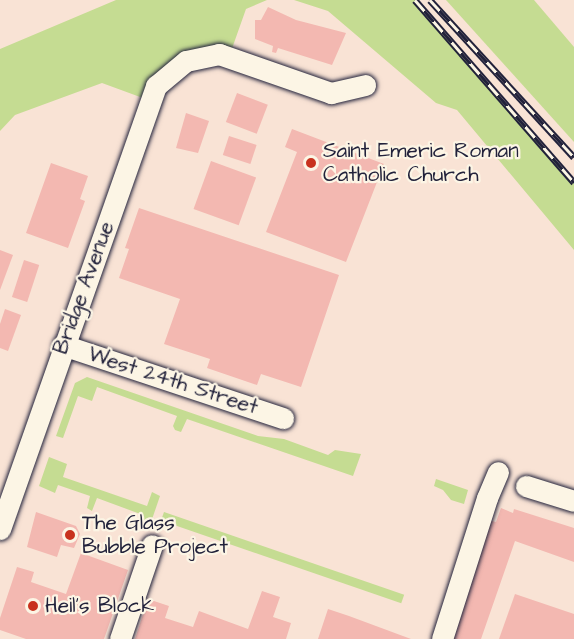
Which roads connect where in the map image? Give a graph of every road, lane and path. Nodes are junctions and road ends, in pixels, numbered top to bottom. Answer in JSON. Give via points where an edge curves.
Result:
{"nodes":[{"id":1,"x":365,"y":85,"type":"dead end"},
{"id":2,"x":63,"y":345,"type":"junction"},
{"id":3,"x":283,"y":417,"type":"dead end"},
{"id":4,"x":498,"y":472,"type":"dead end"},
{"id":5,"x":526,"y":486,"type":"dead end"},
{"id":6,"x":574,"y":501,"type":"edge"},
{"id":7,"x":0,"y":529,"type":"edge"},
{"id":8,"x":152,"y":545,"type":"dead end"},
{"id":9,"x":120,"y":639,"type":"edge"},
{"id":10,"x":442,"y":639,"type":"edge"}],
"edges":[{"from":1,"to":2,"type":"street","name":"Bridge Avenue","via":[[331,93],[219,54],[186,61],[156,86]]},
{"from":2,"to":3,"type":"street","name":"West 24th Street"},
{"from":2,"to":7,"type":"street","name":"Bridge Avenue"},
{"from":4,"to":10,"type":"street"},
{"from":5,"to":6,"type":"street"},
{"from":8,"to":9,"type":"street"}]}
